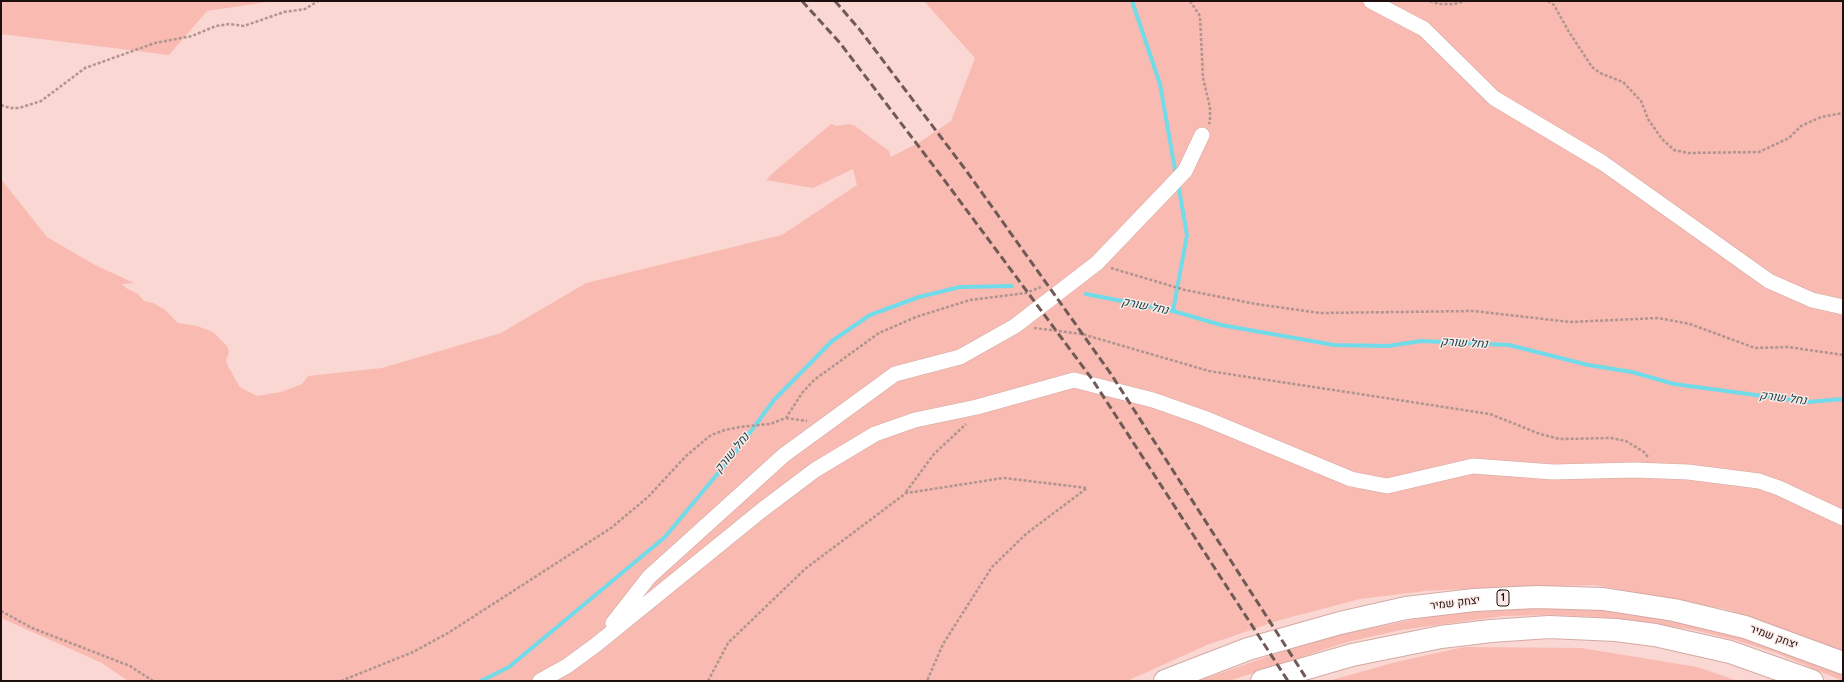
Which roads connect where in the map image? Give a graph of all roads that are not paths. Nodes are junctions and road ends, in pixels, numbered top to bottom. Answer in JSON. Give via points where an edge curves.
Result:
{"nodes":[{"id":1,"x":1371,"y":1,"type":"edge"},
{"id":2,"x":1202,"y":135,"type":"road end"},
{"id":3,"x":1843,"y":307,"type":"edge"},
{"id":4,"x":1843,"y":518,"type":"edge"},
{"id":5,"x":597,"y":644,"type":"junction"},
{"id":6,"x":1843,"y":663,"type":"edge"},
{"id":7,"x":540,"y":681,"type":"edge"},
{"id":8,"x":1165,"y":681,"type":"edge"},
{"id":9,"x":1262,"y":681,"type":"edge"},
{"id":10,"x":1812,"y":681,"type":"edge"}],
"edges":[{"from":1,"to":3,"type":"street","via":[[1424,29],[1494,98],[1603,163],[1769,281],[1812,300]]},
{"from":2,"to":5,"type":"street","via":[[1185,171],[1098,263],[1015,326],[960,357],[895,374],[784,455],[649,577]]},
{"from":4,"to":5,"type":"street","via":[[1759,481],[1688,472],[1553,472],[1473,466],[1387,486],[1351,479],[1204,418],[1153,400],[1074,380],[977,407],[915,420],[875,434],[815,470],[762,510]]},
{"from":5,"to":7,"type":"street","via":[[567,666]]},
{"from":6,"to":8,"type":"highway","name":"יצחק שמיר","number":"1","via":[[1745,627],[1674,610],[1603,599],[1537,597],[1474,600],[1406,608],[1340,623],[1248,649]]},
{"from":9,"to":10,"type":"highway","via":[[1352,655],[1441,637],[1549,627],[1616,630],[1655,635],[1730,652]]}]}
